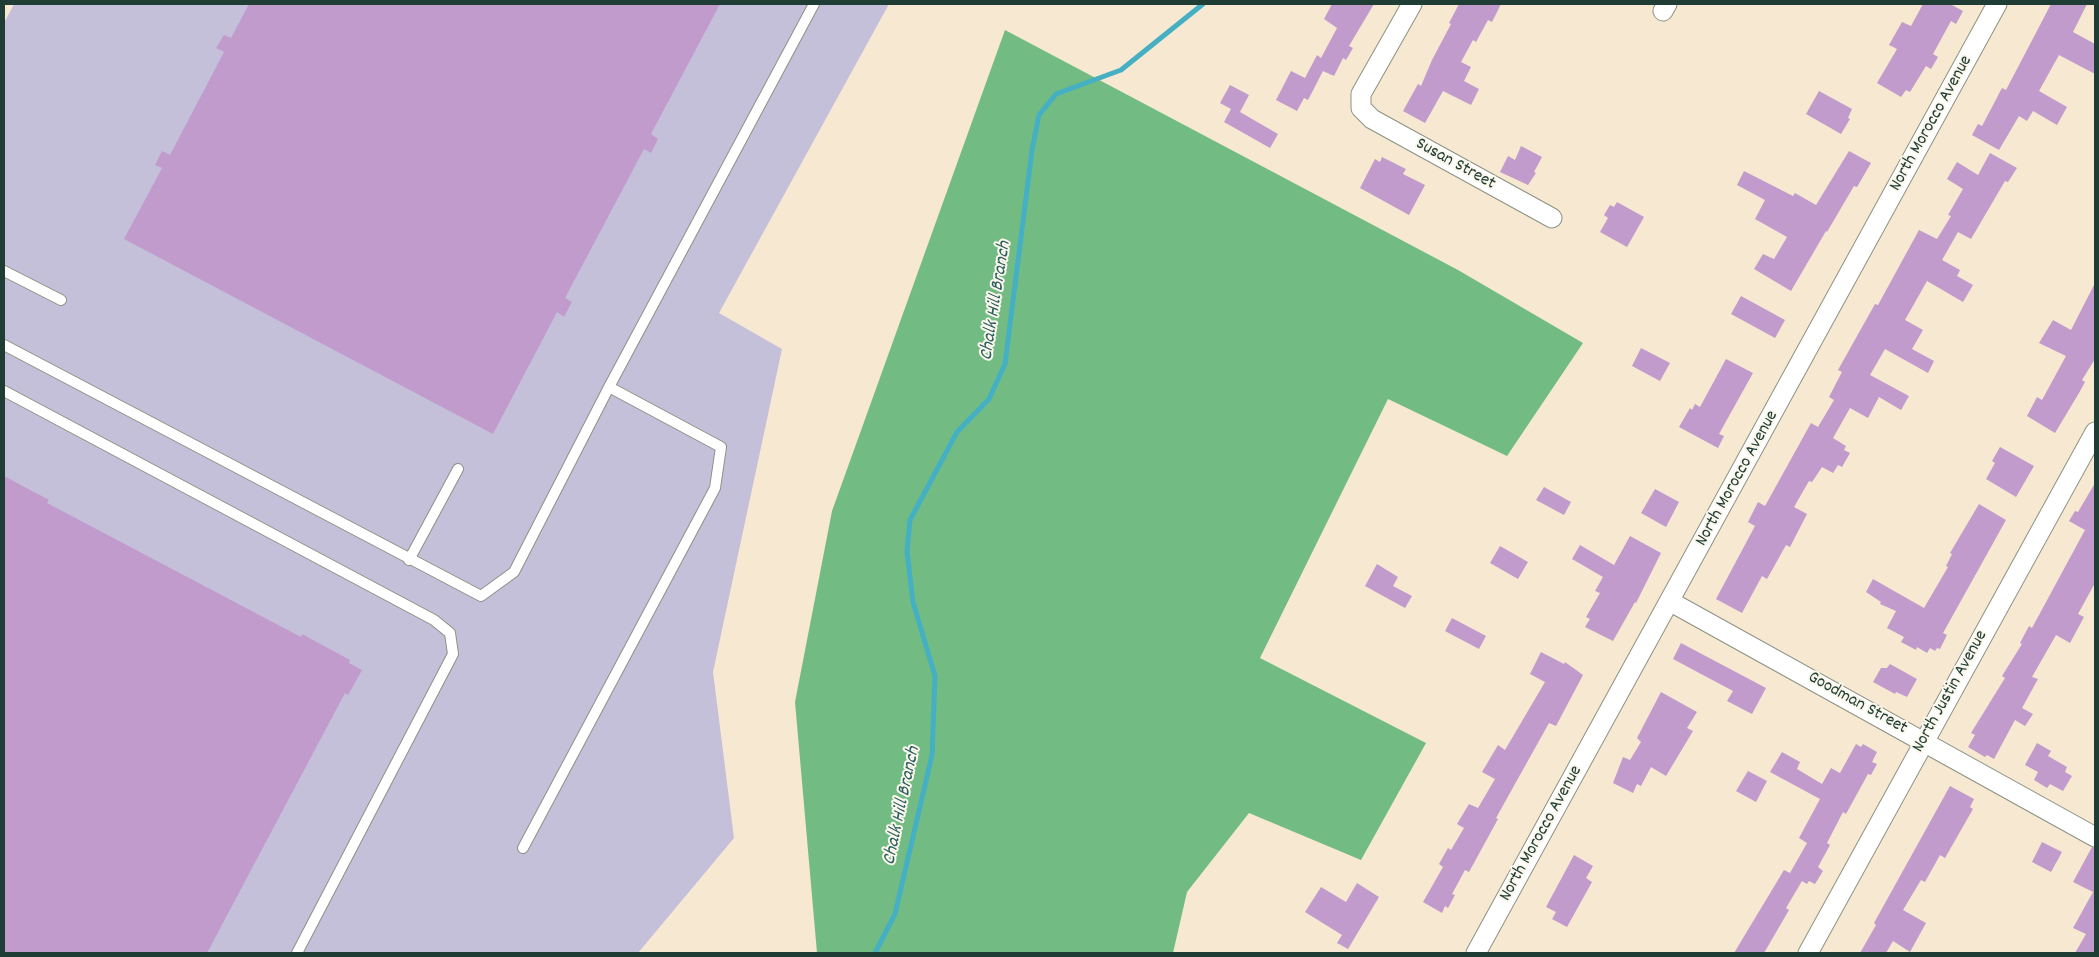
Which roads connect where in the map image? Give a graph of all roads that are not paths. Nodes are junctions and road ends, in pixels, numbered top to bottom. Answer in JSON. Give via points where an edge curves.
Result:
{"nodes":[{"id":1,"x":814,"y":4,"type":"edge"},
{"id":2,"x":1412,"y":4,"type":"edge"},
{"id":3,"x":1997,"y":4,"type":"edge"},
{"id":4,"x":1552,"y":218,"type":"dead end"},
{"id":5,"x":4,"y":270,"type":"edge"},
{"id":6,"x":61,"y":300,"type":"dead end"},
{"id":7,"x":4,"y":345,"type":"edge"},
{"id":8,"x":609,"y":386,"type":"junction"},
{"id":9,"x":4,"y":391,"type":"edge"},
{"id":10,"x":2095,"y":432,"type":"edge"},
{"id":11,"x":458,"y":469,"type":"dead end"},
{"id":12,"x":409,"y":560,"type":"junction"},
{"id":13,"x":1671,"y":602,"type":"junction"},
{"id":14,"x":1924,"y":742,"type":"junction"},
{"id":15,"x":2095,"y":837,"type":"edge"},
{"id":16,"x":524,"y":848,"type":"dead end"},
{"id":17,"x":297,"y":953,"type":"edge"},
{"id":18,"x":1476,"y":953,"type":"edge"},
{"id":19,"x":1808,"y":953,"type":"edge"}],
"edges":[{"from":1,"to":8,"type":"lane"},
{"from":2,"to":4,"type":"street","name":"Susan Street","via":[[1361,94],[1361,108],[1372,119]]},
{"from":3,"to":13,"type":"street","name":"North Morocco Avenue"},
{"from":5,"to":6,"type":"lane"},
{"from":7,"to":12,"type":"lane"},
{"from":8,"to":12,"type":"lane","via":[[514,572],[481,596]]},
{"from":8,"to":16,"type":"lane","via":[[721,447],[714,488]]},
{"from":9,"to":17,"type":"lane","via":[[434,620],[450,633],[453,654]]},
{"from":10,"to":14,"type":"street","name":"North Justin Avenue"},
{"from":11,"to":12,"type":"lane"},
{"from":13,"to":14,"type":"street","name":"Goodman Street"},
{"from":13,"to":18,"type":"street","name":"North Morocco Avenue"},
{"from":14,"to":15,"type":"street","name":"Goodman Street"},
{"from":14,"to":19,"type":"street","name":"North Justin Avenue"}]}
